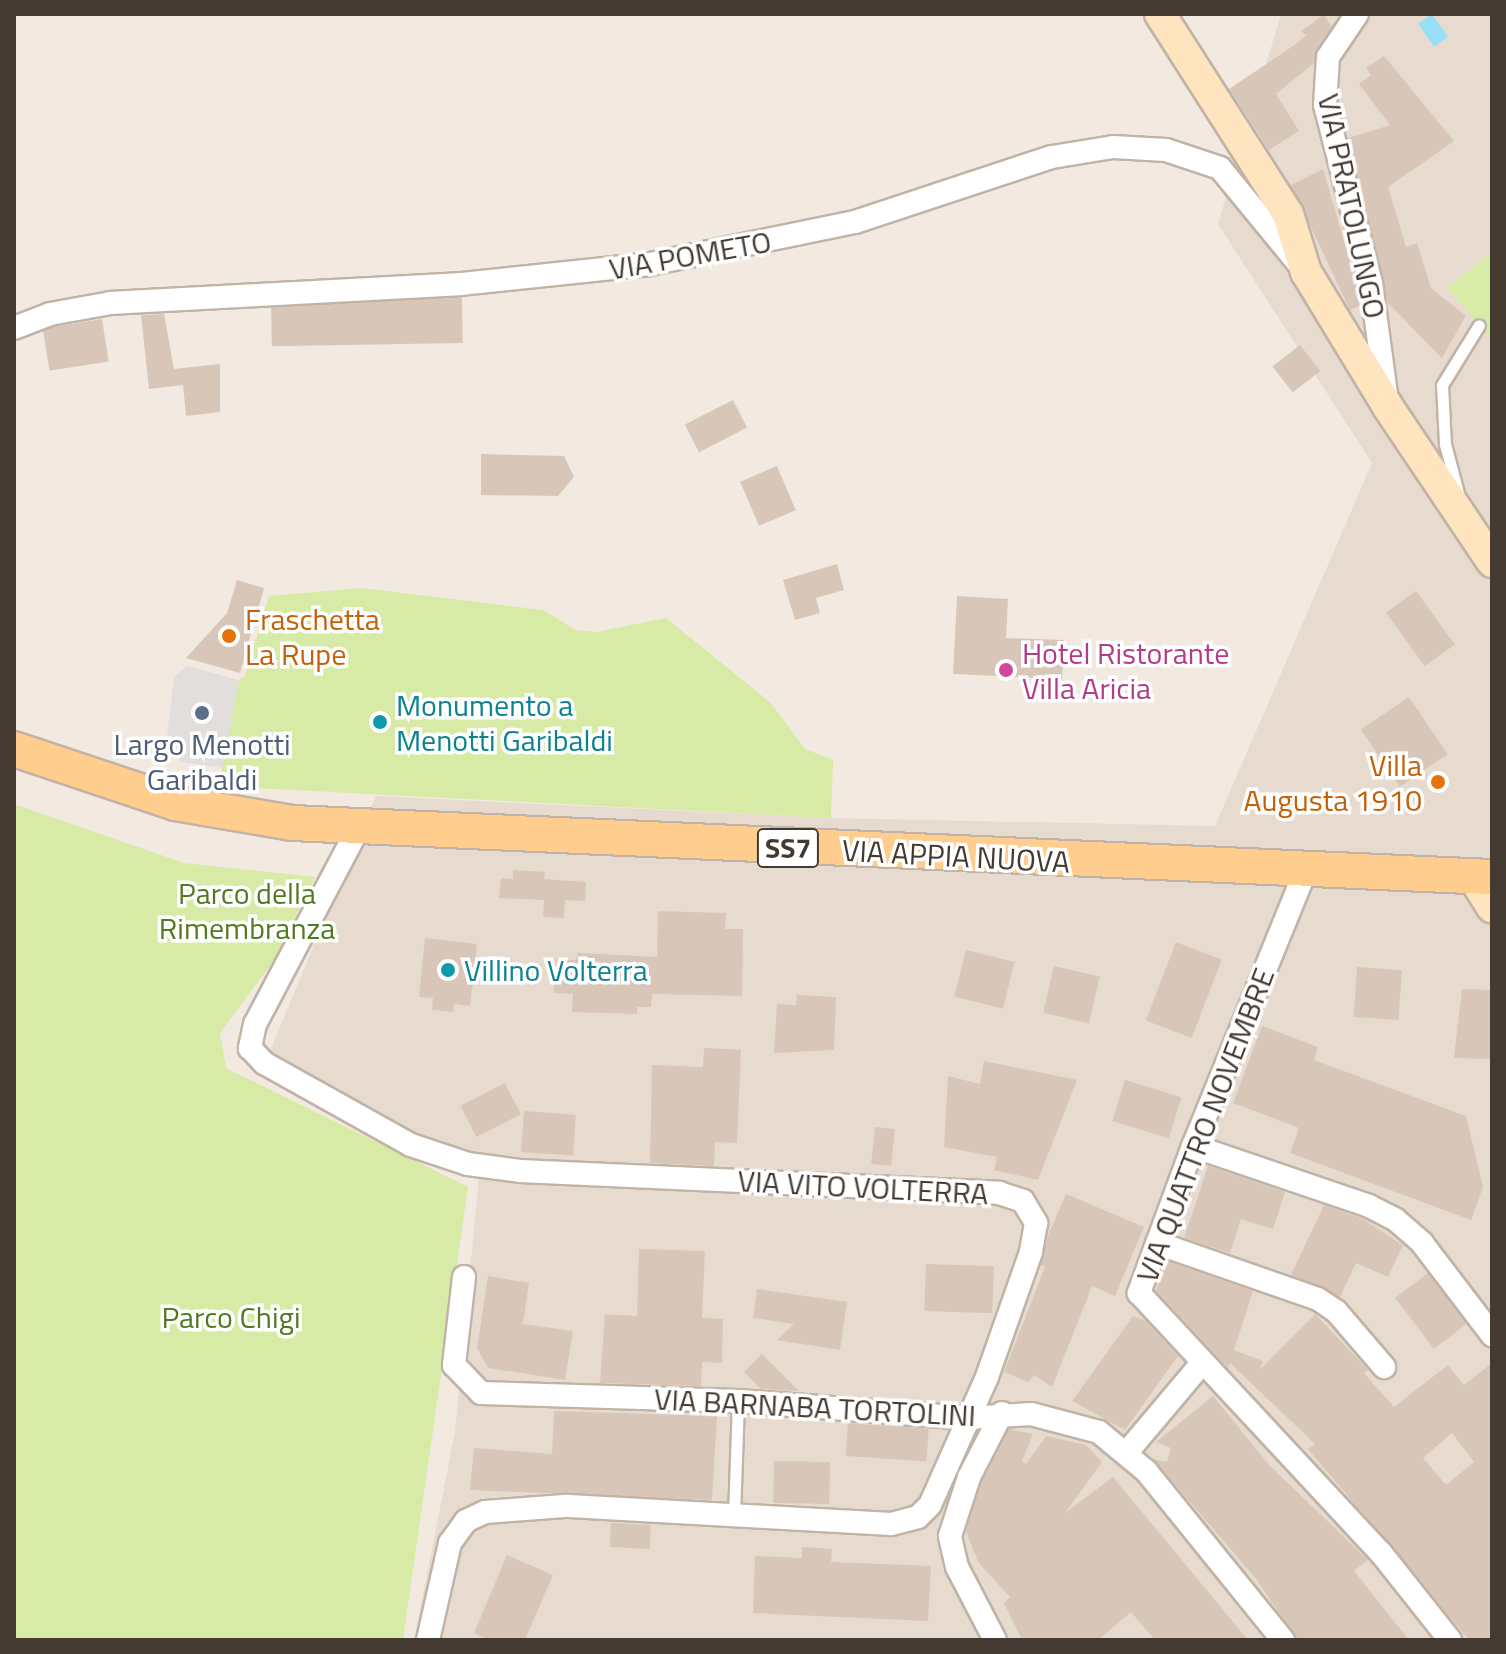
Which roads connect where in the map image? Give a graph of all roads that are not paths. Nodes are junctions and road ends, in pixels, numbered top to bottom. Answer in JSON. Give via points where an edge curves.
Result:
{"nodes":[{"id":1,"x":1160,"y":14,"type":"edge"},
{"id":2,"x":1357,"y":14,"type":"edge"},
{"id":3,"x":1306,"y":272,"type":"junction"},
{"id":4,"x":1479,"y":325,"type":"dead end"},
{"id":5,"x":14,"y":328,"type":"edge"},
{"id":6,"x":1388,"y":407,"type":"junction"},
{"id":7,"x":1467,"y":524,"type":"junction"},
{"id":8,"x":1492,"y":562,"type":"edge"},
{"id":9,"x":14,"y":749,"type":"edge"},
{"id":10,"x":359,"y":827,"type":"junction"},
{"id":11,"x":1305,"y":872,"type":"junction"},
{"id":12,"x":1483,"y":877,"type":"edge"},
{"id":13,"x":1492,"y":907,"type":"edge"},
{"id":14,"x":1193,"y":1146,"type":"junction"},
{"id":15,"x":1157,"y":1243,"type":"junction"},
{"id":16,"x":464,"y":1277,"type":"dead end"},
{"id":17,"x":1492,"y":1335,"type":"edge"},
{"id":18,"x":1203,"y":1362,"type":"junction"},
{"id":19,"x":1384,"y":1367,"type":"dead end"},
{"id":20,"x":738,"y":1401,"type":"junction"},
{"id":21,"x":1002,"y":1413,"type":"junction"},
{"id":22,"x":968,"y":1418,"type":"junction"},
{"id":23,"x":1128,"y":1451,"type":"junction"},
{"id":24,"x":734,"y":1516,"type":"junction"},
{"id":25,"x":428,"y":1640,"type":"edge"},
{"id":26,"x":995,"y":1640,"type":"edge"},
{"id":27,"x":1283,"y":1640,"type":"edge"},
{"id":28,"x":1450,"y":1640,"type":"edge"}],
"edges":[{"from":1,"to":3,"type":"street","via":[[1288,214]]},
{"from":2,"to":6,"type":"street","name":"VIA PRATOLUNGO","via":[[1328,57],[1325,105],[1371,283]]},
{"from":3,"to":5,"type":"street","name":"VIA POMETO","via":[[1220,168],[1166,150],[1113,147],[1052,157],[855,222],[650,264],[487,282],[111,303],[50,314]]},
{"from":3,"to":6,"type":"street"},
{"from":4,"to":7,"type":"lane","via":[[1442,385],[1445,444]]},
{"from":6,"to":7,"type":"street"},
{"from":7,"to":8,"type":"street"},
{"from":9,"to":10,"type":"main road","name":"VIA APPIA NUOVA","number":"SS7","via":[[237,817]]},
{"from":10,"to":11,"type":"main road","name":"VIA APPIA NUOVA","number":"SS7"},
{"from":10,"to":22,"type":"street","name":"VIA VITO VOLTERRA","via":[[255,1024],[250,1048],[255,1056],[411,1145],[477,1166],[1014,1196],[1032,1213],[1034,1241]]},
{"from":11,"to":12,"type":"main road","name":"VIA APPIA NUOVA","number":"SS7"},
{"from":11,"to":14,"type":"street","name":"VIA QUATTRO NOVEMBRE"},
{"from":12,"to":13,"type":"street"},
{"from":14,"to":15,"type":"street","name":"VIA QUATTRO NOVEMBRE"},
{"from":14,"to":17,"type":"street","via":[[1369,1206],[1411,1232]]},
{"from":15,"to":18,"type":"street","name":"VIA QUATTRO NOVEMBRE","via":[[1139,1293]]},
{"from":15,"to":19,"type":"street","via":[[1318,1299],[1336,1311]]},
{"from":16,"to":20,"type":"street","name":"VIA BARNABA TORTOLINI","via":[[454,1365],[481,1393]]},
{"from":18,"to":23,"type":"street"},
{"from":18,"to":28,"type":"street","name":"VIA QUATTRO NOVEMBRE","via":[[1381,1553]]},
{"from":20,"to":22,"type":"street","name":"VIA BARNABA TORTOLINI"},
{"from":20,"to":24,"type":"lane"},
{"from":21,"to":22,"type":"street","name":"VIA BARNABA TORTOLINI"},
{"from":21,"to":23,"type":"street","name":"VIA BARNABA TORTOLINI","via":[[1073,1421]]},
{"from":21,"to":26,"type":"street","via":[[969,1477],[950,1536],[957,1567]]},
{"from":22,"to":24,"type":"street","name":"VIA VITO VOLTERRA","via":[[930,1505],[905,1523]]},
{"from":23,"to":27,"type":"street","name":"VIA BARNABA TORTOLINI"},
{"from":24,"to":25,"type":"street","name":"VIA VITO VOLTERRA","via":[[520,1507],[466,1521],[450,1543]]}]}
